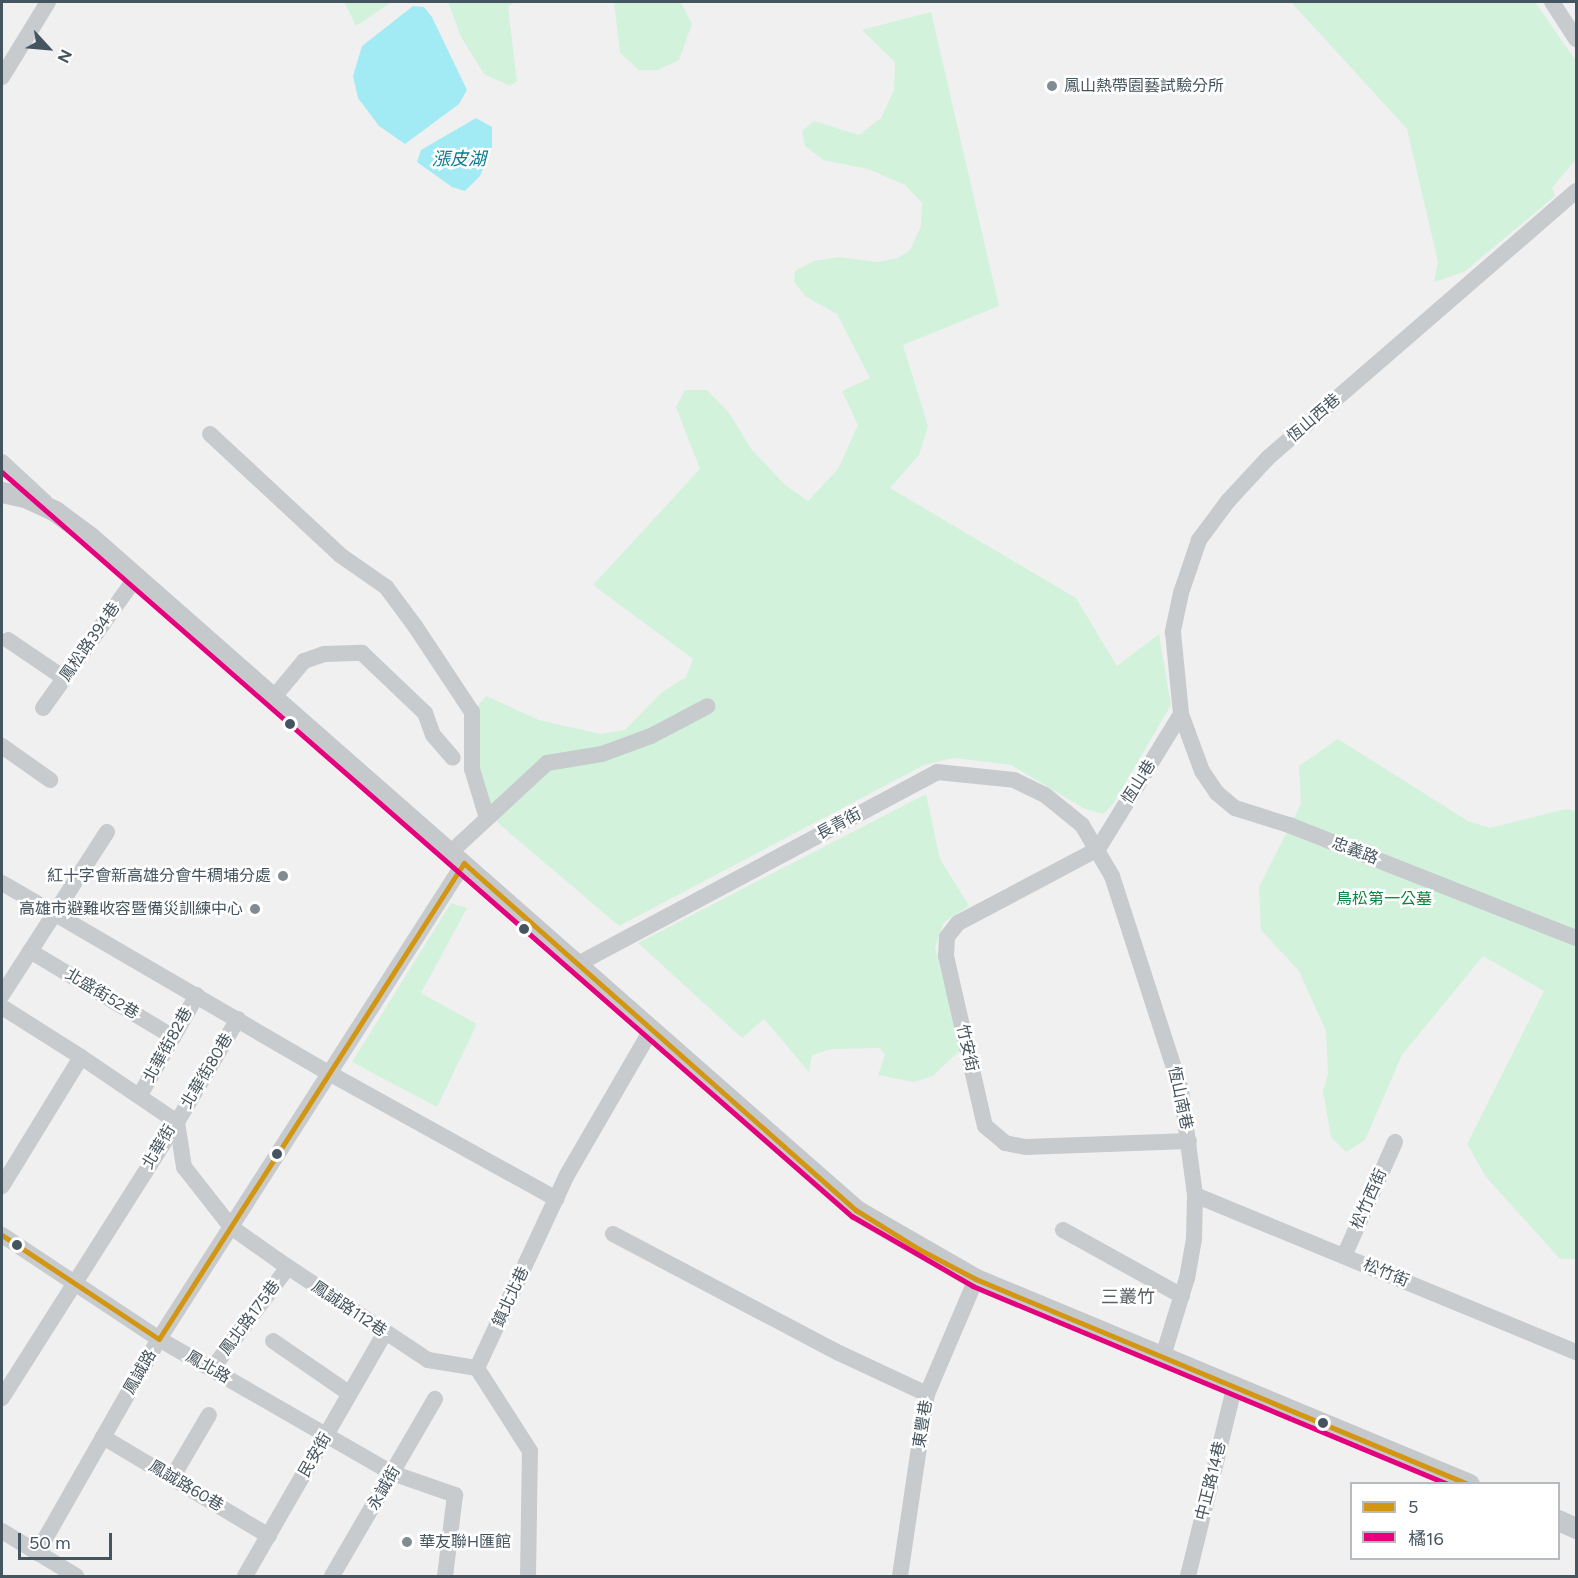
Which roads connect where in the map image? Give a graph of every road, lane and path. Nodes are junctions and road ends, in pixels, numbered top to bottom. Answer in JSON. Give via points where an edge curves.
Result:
{"nodes":[{"id":1,"x":48,"y":2,"type":"edge"},
{"id":2,"x":1551,"y":2,"type":"edge"},
{"id":3,"x":1576,"y":39,"type":"edge"},
{"id":4,"x":2,"y":77,"type":"edge"},
{"id":5,"x":1576,"y":191,"type":"edge"},
{"id":6,"x":210,"y":434,"type":"dead end"},
{"id":7,"x":2,"y":462,"type":"edge"},
{"id":8,"x":2,"y":492,"type":"edge"},
{"id":9,"x":55,"y":511,"type":"junction"},
{"id":10,"x":136,"y":577,"type":"junction"},
{"id":11,"x":8,"y":640,"type":"dead end"},
{"id":12,"x":64,"y":678,"type":"junction"},
{"id":13,"x":273,"y":697,"type":"junction"},
{"id":14,"x":708,"y":706,"type":"dead end"},
{"id":15,"x":43,"y":708,"type":"dead end"},
{"id":16,"x":1180,"y":714,"type":"junction"},
{"id":17,"x":2,"y":747,"type":"edge"},
{"id":18,"x":453,"y":758,"type":"dead end"},
{"id":19,"x":50,"y":780,"type":"dead end"},
{"id":20,"x":487,"y":818,"type":"junction"},
{"id":21,"x":107,"y":832,"type":"dead end"},
{"id":22,"x":1098,"y":849,"type":"junction"},
{"id":23,"x":458,"y":858,"type":"junction"},
{"id":24,"x":2,"y":883,"type":"edge"},
{"id":25,"x":56,"y":912,"type":"junction"},
{"id":26,"x":1576,"y":938,"type":"edge"},
{"id":27,"x":30,"y":951,"type":"junction"},
{"id":28,"x":576,"y":965,"type":"junction"},
{"id":29,"x":8,"y":971,"type":"edge"},
{"id":30,"x":2,"y":995,"type":"edge"},
{"id":31,"x":197,"y":995,"type":"junction"},
{"id":32,"x":2,"y":1007,"type":"edge"},
{"id":33,"x":238,"y":1019,"type":"junction"},
{"id":34,"x":651,"y":1030,"type":"junction"},
{"id":35,"x":173,"y":1037,"type":"junction"},
{"id":36,"x":81,"y":1057,"type":"junction"},
{"id":37,"x":329,"y":1073,"type":"junction"},
{"id":38,"x":140,"y":1095,"type":"junction"},
{"id":39,"x":177,"y":1122,"type":"junction"},
{"id":40,"x":1189,"y":1141,"type":"junction"},
{"id":41,"x":1395,"y":1142,"type":"dead end"},
{"id":42,"x":2,"y":1186,"type":"edge"},
{"id":43,"x":1195,"y":1195,"type":"junction"},
{"id":44,"x":556,"y":1199,"type":"junction"},
{"id":45,"x":231,"y":1227,"type":"junction"},
{"id":46,"x":1063,"y":1230,"type":"dead end"},
{"id":47,"x":2,"y":1234,"type":"edge"},
{"id":48,"x":613,"y":1234,"type":"dead end"},
{"id":49,"x":1344,"y":1256,"type":"junction"},
{"id":50,"x":288,"y":1268,"type":"junction"},
{"id":51,"x":976,"y":1279,"type":"junction"},
{"id":52,"x":74,"y":1280,"type":"junction"},
{"id":53,"x":1182,"y":1296,"type":"junction"},
{"id":54,"x":385,"y":1333,"type":"junction"},
{"id":55,"x":159,"y":1339,"type":"junction"},
{"id":56,"x":273,"y":1341,"type":"dead end"},
{"id":57,"x":1576,"y":1352,"type":"edge"},
{"id":58,"x":1163,"y":1356,"type":"junction"},
{"id":59,"x":477,"y":1368,"type":"junction"},
{"id":60,"x":212,"y":1369,"type":"junction"},
{"id":61,"x":1235,"y":1386,"type":"junction"},
{"id":62,"x":350,"y":1394,"type":"junction"},
{"id":63,"x":927,"y":1394,"type":"junction"},
{"id":64,"x":2,"y":1398,"type":"edge"},
{"id":65,"x":435,"y":1399,"type":"dead end"},
{"id":66,"x":210,"y":1415,"type":"dead end"},
{"id":67,"x":326,"y":1435,"type":"junction"},
{"id":68,"x":103,"y":1437,"type":"junction"},
{"id":69,"x":392,"y":1473,"type":"junction"},
{"id":70,"x":172,"y":1478,"type":"junction"},
{"id":71,"x":1464,"y":1482,"type":"edge"},
{"id":72,"x":1560,"y":1521,"type":"edge"},
{"id":73,"x":1576,"y":1528,"type":"edge"},
{"id":74,"x":2,"y":1531,"type":"edge"},
{"id":75,"x":269,"y":1536,"type":"junction"},
{"id":76,"x":36,"y":1552,"type":"junction"},
{"id":77,"x":76,"y":1576,"type":"edge"},
{"id":78,"x":245,"y":1576,"type":"edge"},
{"id":79,"x":332,"y":1576,"type":"edge"},
{"id":80,"x":445,"y":1576,"type":"edge"},
{"id":81,"x":528,"y":1576,"type":"edge"},
{"id":82,"x":900,"y":1576,"type":"edge"},
{"id":83,"x":1188,"y":1576,"type":"edge"}],
"edges":[{"from":1,"to":4,"type":"street"},
{"from":2,"to":3,"type":"street"},
{"from":5,"to":16,"type":"street","name":"恆山西巷","via":[[1267,459],[1228,501],[1199,540],[1180,593],[1173,632]]},
{"from":6,"to":20,"type":"street","via":[[339,555],[386,587],[415,626],[472,712],[472,769]]},
{"from":7,"to":9,"type":"street"},
{"from":8,"to":9,"type":"main road"},
{"from":9,"to":10,"type":"main road"},
{"from":10,"to":12,"type":"street","name":"鳳松路394巷"},
{"from":10,"to":13,"type":"main road"},
{"from":11,"to":12,"type":"street"},
{"from":12,"to":15,"type":"street","name":"鳳松路394巷"},
{"from":13,"to":18,"type":"street","via":[[304,661],[324,654],[362,653],[425,713],[433,735]]},
{"from":13,"to":23,"type":"main road"},
{"from":14,"to":20,"type":"street","name":"鳳誠路","via":[[651,736],[602,754],[547,763]]},
{"from":16,"to":22,"type":"street","name":"恆山巷"},
{"from":16,"to":26,"type":"street","name":"忠義路","via":[[1202,771],[1217,793],[1235,808],[1289,825]]},
{"from":17,"to":19,"type":"street"},
{"from":20,"to":23,"type":"street","name":"鳳誠路"},
{"from":21,"to":25,"type":"street"},
{"from":22,"to":28,"type":"street","name":"長青街","via":[[1072,818],[1045,795],[1014,780],[937,772]]},
{"from":22,"to":40,"type":"street","name":"恆山南巷","via":[[1112,876],[1181,1090]]},
{"from":22,"to":40,"type":"street","name":"竹安街","via":[[958,923],[947,937],[946,956],[985,1126],[1005,1143],[1026,1147]]},
{"from":23,"to":28,"type":"main road"},
{"from":23,"to":37,"type":"street","name":"鳳誠路"},
{"from":24,"to":25,"type":"street"},
{"from":25,"to":27,"type":"street"},
{"from":25,"to":31,"type":"street"},
{"from":27,"to":29,"type":"street"},
{"from":27,"to":35,"type":"street","name":"北盛街52巷"},
{"from":28,"to":34,"type":"main road"},
{"from":29,"to":30,"type":"street"},
{"from":31,"to":33,"type":"street"},
{"from":31,"to":35,"type":"street","name":"北華街82巷"},
{"from":32,"to":36,"type":"street","name":"北華街"},
{"from":33,"to":37,"type":"street"},
{"from":33,"to":39,"type":"street","name":"北華街80巷"},
{"from":34,"to":44,"type":"street","name":"鎮北北巷"},
{"from":34,"to":51,"type":"main road","via":[[856,1209]]},
{"from":35,"to":38,"type":"street","name":"北華街82巷"},
{"from":36,"to":38,"type":"street","name":"北華街"},
{"from":36,"to":42,"type":"street"},
{"from":37,"to":44,"type":"street"},
{"from":37,"to":45,"type":"street","name":"鳳誠路"},
{"from":38,"to":39,"type":"street","name":"北華街"},
{"from":39,"to":45,"type":"street","name":"鳳誠路112巷","via":[[184,1167]]},
{"from":39,"to":52,"type":"street","name":"北華街"},
{"from":40,"to":43,"type":"street","name":"恆山南巷"},
{"from":41,"to":49,"type":"street","name":"松竹西街"},
{"from":43,"to":49,"type":"street","name":"松竹街"},
{"from":43,"to":53,"type":"street","name":"恆山南巷","via":[[1194,1239]]},
{"from":44,"to":59,"type":"street","name":"鎮北北巷"},
{"from":45,"to":50,"type":"street","name":"鳳誠路112巷"},
{"from":45,"to":55,"type":"street","name":"鳳誠路"},
{"from":46,"to":53,"type":"street"},
{"from":47,"to":52,"type":"street","name":"鳳北路"},
{"from":48,"to":63,"type":"street","via":[[839,1353]]},
{"from":49,"to":57,"type":"street","name":"松竹街"},
{"from":50,"to":54,"type":"street","name":"鳳誠路112巷"},
{"from":50,"to":60,"type":"street","name":"鳳北路175巷"},
{"from":51,"to":58,"type":"main road"},
{"from":51,"to":63,"type":"street","name":"東豐巷"},
{"from":52,"to":55,"type":"street","name":"鳳北路"},
{"from":52,"to":64,"type":"street","name":"北華街"},
{"from":53,"to":58,"type":"street","name":"恆山南巷"},
{"from":54,"to":59,"type":"street","name":"鳳誠路112巷","via":[[428,1360]]},
{"from":54,"to":62,"type":"street","name":"民安街"},
{"from":55,"to":60,"type":"street","name":"鳳北路"},
{"from":55,"to":68,"type":"street","name":"鳳誠路"},
{"from":56,"to":62,"type":"street"},
{"from":58,"to":61,"type":"main road"},
{"from":59,"to":81,"type":"street","via":[[530,1451]]},
{"from":60,"to":67,"type":"street","name":"鳳北路"},
{"from":61,"to":71,"type":"main road"},
{"from":61,"to":83,"type":"street","name":"中正路14巷"},
{"from":62,"to":67,"type":"street","name":"民安街"},
{"from":63,"to":82,"type":"street","name":"東豐巷"},
{"from":65,"to":69,"type":"street","name":"永誠街"},
{"from":66,"to":70,"type":"street"},
{"from":67,"to":69,"type":"street","name":"鳳北路"},
{"from":67,"to":75,"type":"street","name":"民安街"},
{"from":68,"to":70,"type":"street","name":"鳳誠路60巷"},
{"from":68,"to":76,"type":"street","name":"鳳誠路"},
{"from":69,"to":79,"type":"street","name":"永誠街"},
{"from":69,"to":80,"type":"street","name":"鳳北路","via":[[455,1495]]},
{"from":70,"to":75,"type":"street","name":"鳳誠路60巷"},
{"from":72,"to":73,"type":"main road"},
{"from":74,"to":76,"type":"street"},
{"from":75,"to":78,"type":"street","name":"民安街"},
{"from":76,"to":77,"type":"street"}]}
